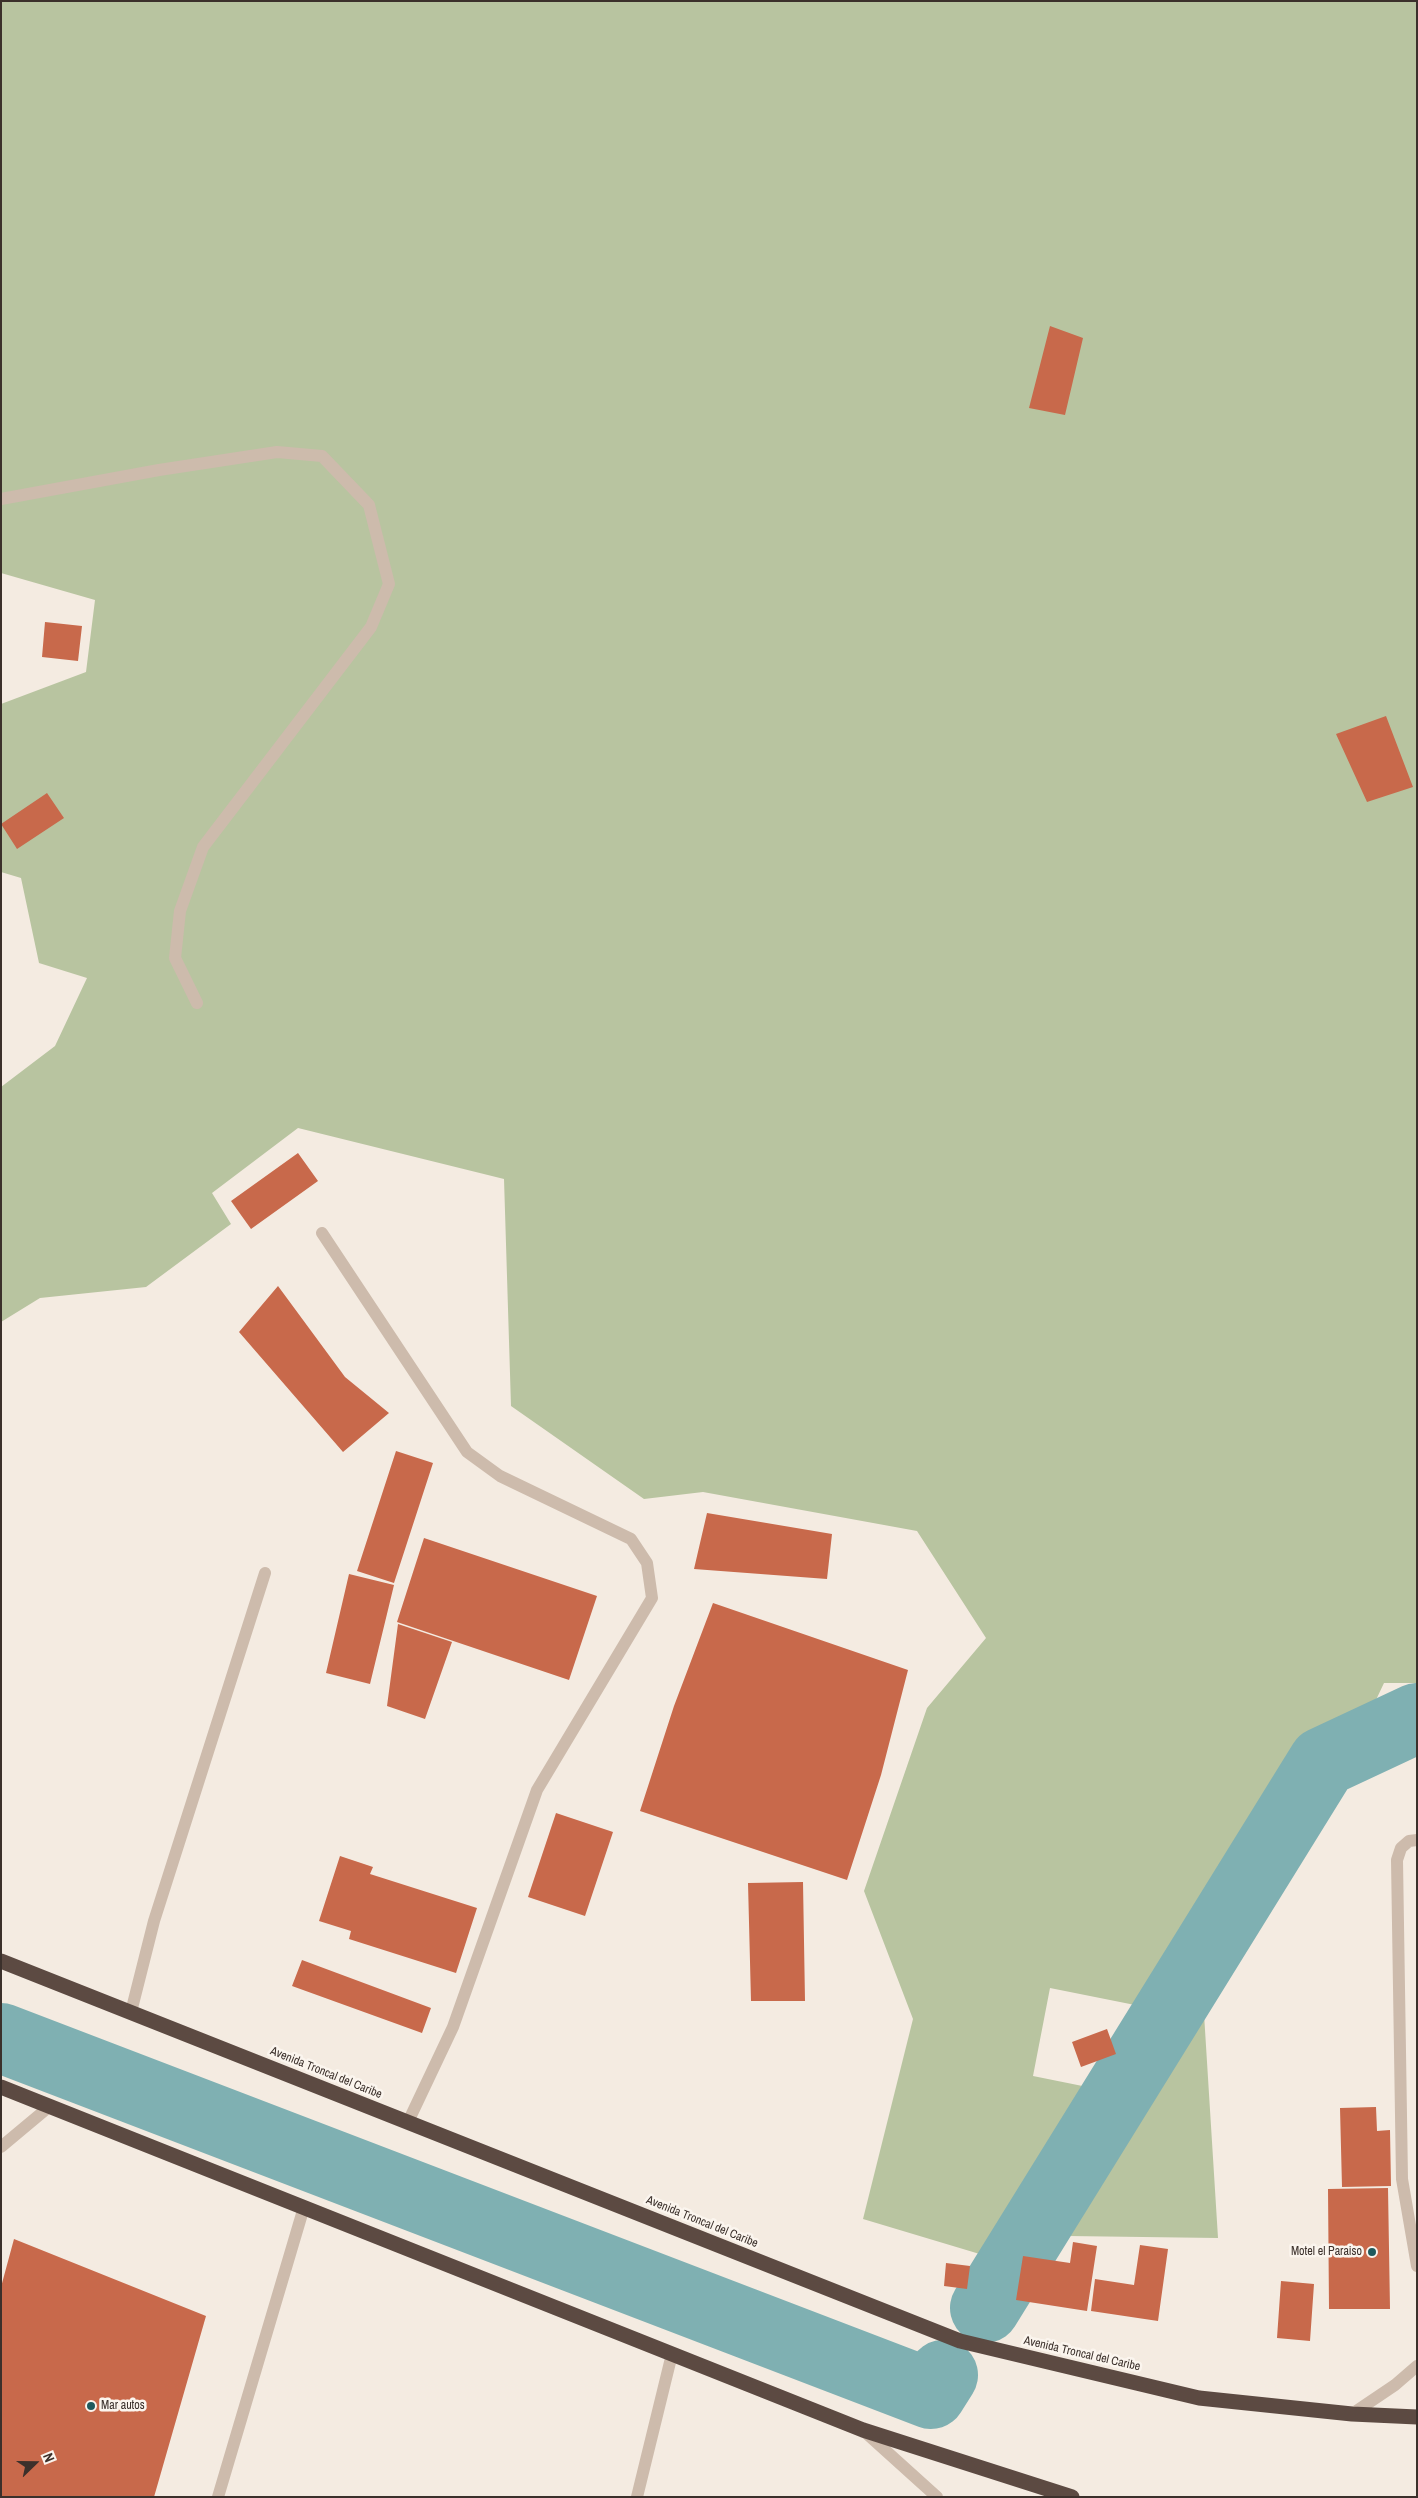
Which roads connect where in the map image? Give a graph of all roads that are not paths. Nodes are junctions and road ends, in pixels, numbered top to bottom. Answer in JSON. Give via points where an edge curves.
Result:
{"nodes":[{"id":1,"x":1,"y":499,"type":"edge"},
{"id":2,"x":196,"y":1003,"type":"dead end"},
{"id":3,"x":322,"y":1234,"type":"dead end"},
{"id":4,"x":265,"y":1574,"type":"dead end"},
{"id":5,"x":1417,"y":1840,"type":"edge"},
{"id":6,"x":1,"y":1961,"type":"edge"},
{"id":7,"x":131,"y":2012,"type":"junction"},
{"id":8,"x":1,"y":2087,"type":"edge"},
{"id":9,"x":50,"y":2106,"type":"junction"},
{"id":10,"x":408,"y":2122,"type":"junction"},
{"id":11,"x":1,"y":2147,"type":"edge"},
{"id":12,"x":304,"y":2207,"type":"junction"},
{"id":13,"x":1417,"y":2266,"type":"edge"},
{"id":14,"x":672,"y":2354,"type":"junction"},
{"id":15,"x":1417,"y":2366,"type":"edge"},
{"id":16,"x":1352,"y":2414,"type":"junction"},
{"id":17,"x":1417,"y":2417,"type":"edge"},
{"id":18,"x":863,"y":2430,"type":"junction"},
{"id":19,"x":218,"y":2497,"type":"edge"},
{"id":20,"x":637,"y":2497,"type":"edge"},
{"id":21,"x":937,"y":2497,"type":"edge"},
{"id":22,"x":1072,"y":2497,"type":"edge"}],
"edges":[{"from":1,"to":2,"type":"street","via":[[277,452],[322,456],[369,504],[389,584],[371,627],[203,847],[180,911],[175,958]]},
{"from":3,"to":10,"type":"street","via":[[467,1452],[500,1476],[630,1539],[647,1563],[652,1598],[538,1790],[454,2027]]},
{"from":4,"to":7,"type":"street","via":[[154,1922]]},
{"from":5,"to":13,"type":"street","via":[[1409,1841],[1401,1848],[1397,1860],[1402,2179]]},
{"from":6,"to":7,"type":"highway","name":"Avenida Troncal del Caribe"},
{"from":7,"to":10,"type":"highway","name":"Avenida Troncal del Caribe"},
{"from":8,"to":9,"type":"highway"},
{"from":9,"to":11,"type":"street"},
{"from":9,"to":12,"type":"highway"},
{"from":10,"to":16,"type":"highway","name":"Avenida Troncal del Caribe","via":[[960,2341],[1199,2398]]},
{"from":12,"to":14,"type":"highway"},
{"from":12,"to":19,"type":"street"},
{"from":14,"to":18,"type":"highway"},
{"from":14,"to":20,"type":"street"},
{"from":15,"to":16,"type":"street"},
{"from":16,"to":17,"type":"highway","name":"Avenida Troncal del Caribe"},
{"from":18,"to":21,"type":"street"},
{"from":18,"to":22,"type":"highway"}]}
